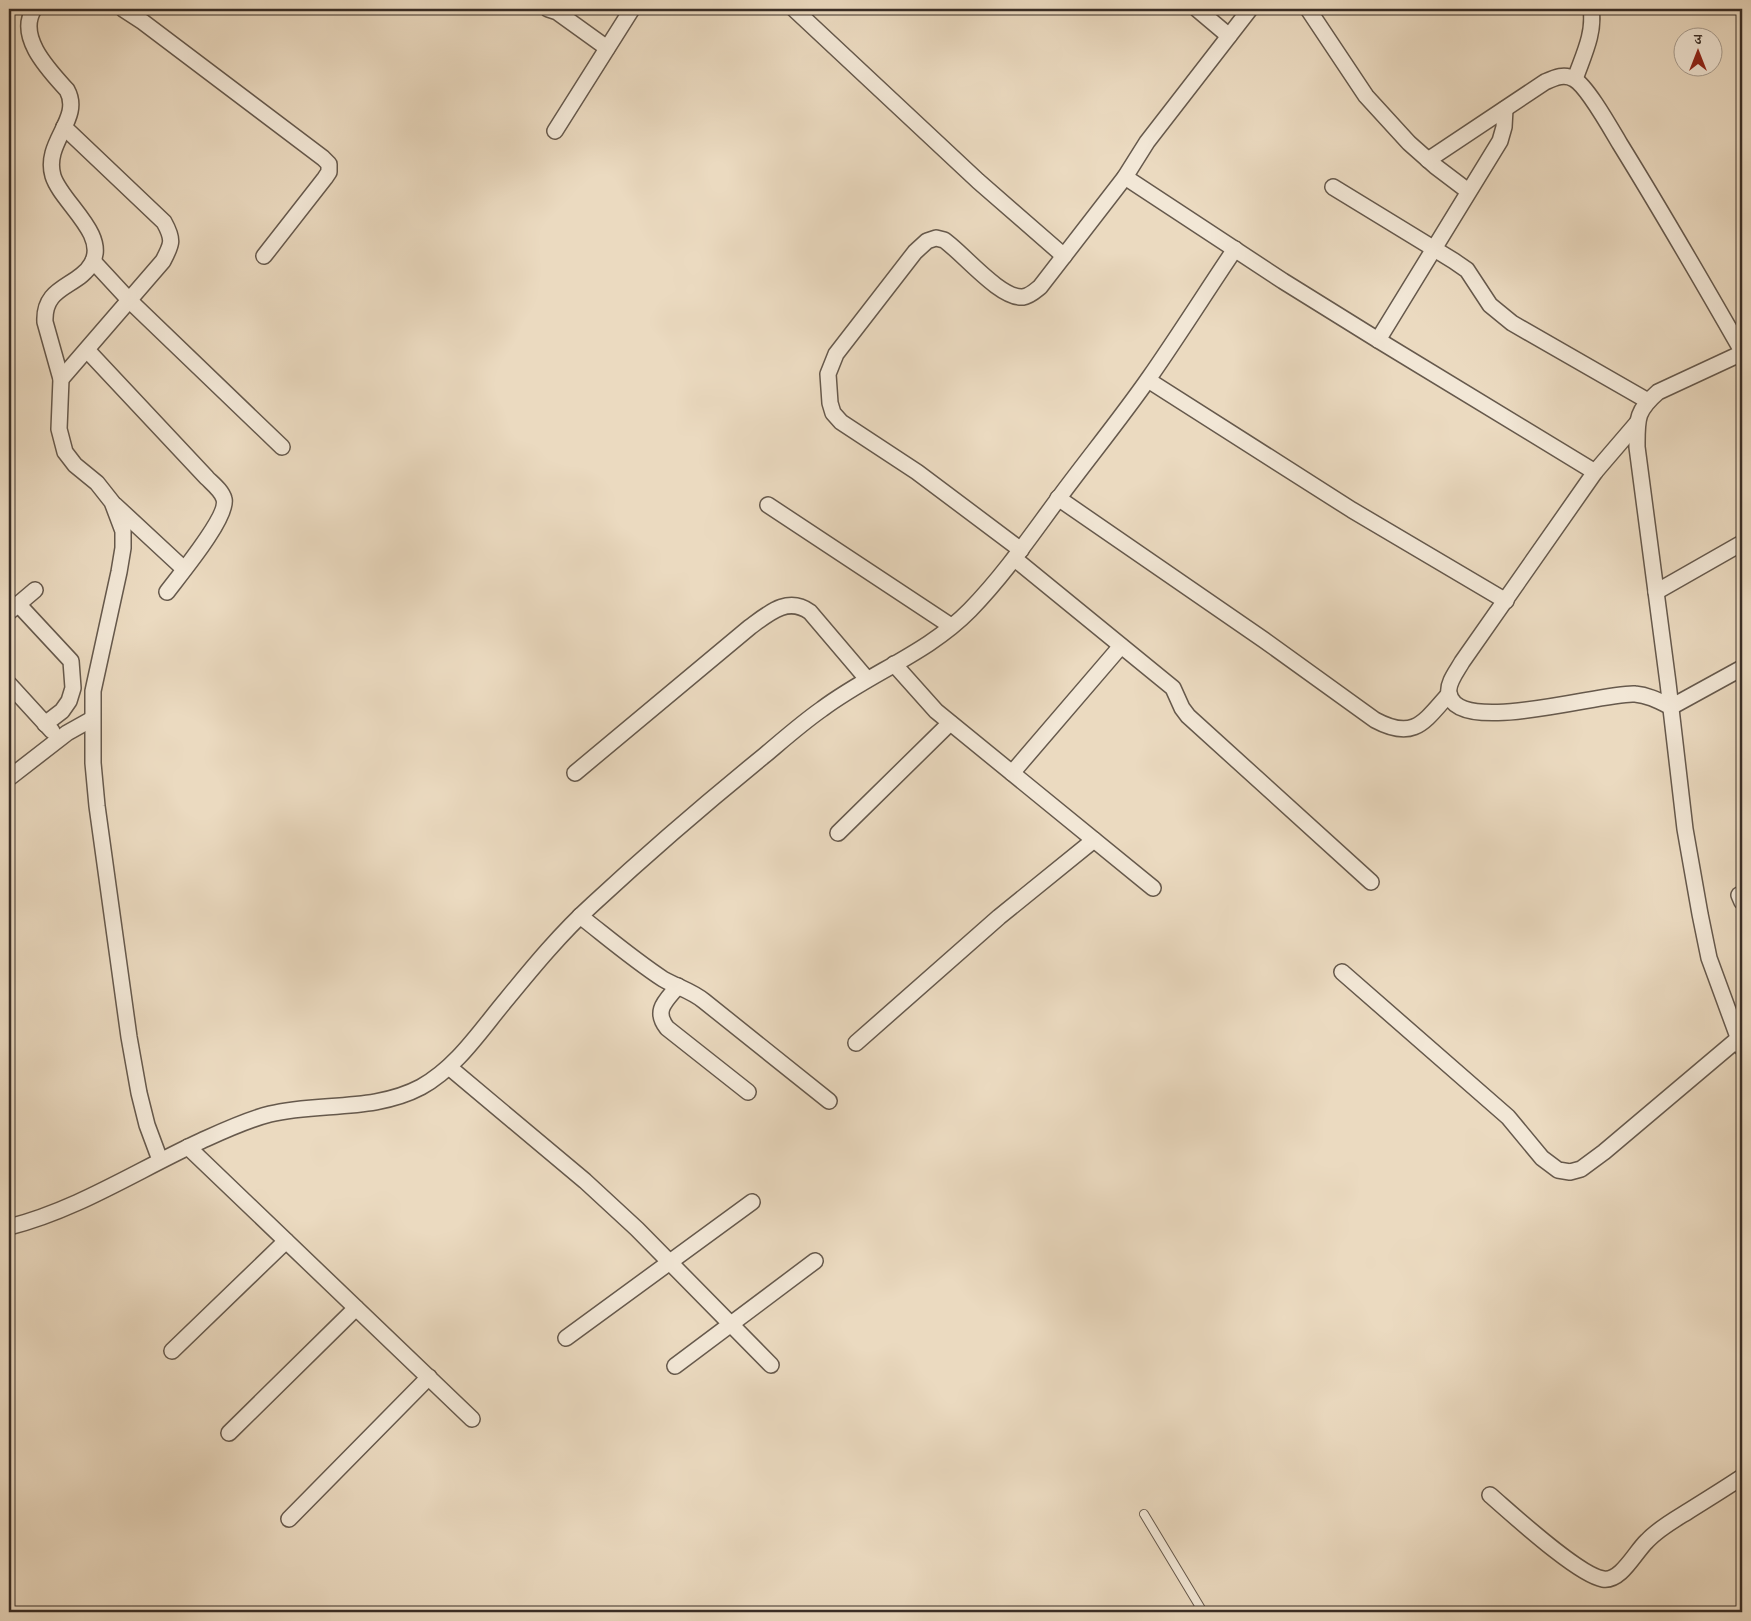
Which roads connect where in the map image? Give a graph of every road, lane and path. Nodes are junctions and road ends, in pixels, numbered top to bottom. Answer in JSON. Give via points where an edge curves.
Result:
{"nodes":[{"id":1,"x":34,"y":9,"type":"edge"},
{"id":2,"x":123,"y":9,"type":"edge"},
{"id":3,"x":548,"y":9,"type":"edge"},
{"id":4,"x":632,"y":9,"type":"edge"},
{"id":5,"x":794,"y":9,"type":"edge"},
{"id":6,"x":1197,"y":9,"type":"edge"},
{"id":7,"x":1250,"y":9,"type":"edge"},
{"id":8,"x":1308,"y":9,"type":"edge"},
{"id":9,"x":1591,"y":9,"type":"edge"},
{"id":10,"x":1229,"y":36,"type":"junction"},
{"id":11,"x":607,"y":48,"type":"junction"},
{"id":12,"x":1574,"y":79,"type":"junction"},
{"id":13,"x":1505,"y":109,"type":"junction"},
{"id":14,"x":64,"y":127,"type":"junction"},
{"id":15,"x":555,"y":131,"type":"dead end"},
{"id":16,"x":1428,"y":160,"type":"junction"},
{"id":17,"x":1125,"y":177,"type":"junction"},
{"id":18,"x":1333,"y":187,"type":"dead end"},
{"id":19,"x":1468,"y":191,"type":"junction"},
{"id":20,"x":1433,"y":248,"type":"junction"},
{"id":21,"x":1235,"y":249,"type":"junction"},
{"id":22,"x":264,"y":256,"type":"dead end"},
{"id":23,"x":1064,"y":256,"type":"junction"},
{"id":24,"x":93,"y":261,"type":"junction"},
{"id":25,"x":130,"y":301,"type":"junction"},
{"id":26,"x":1378,"y":340,"type":"junction"},
{"id":27,"x":87,"y":350,"type":"junction"},
{"id":28,"x":1742,"y":352,"type":"edge"},
{"id":29,"x":61,"y":379,"type":"junction"},
{"id":30,"x":1148,"y":380,"type":"junction"},
{"id":31,"x":1648,"y":401,"type":"junction"},
{"id":32,"x":1637,"y":423,"type":"junction"},
{"id":33,"x":282,"y":447,"type":"dead end"},
{"id":34,"x":1595,"y":472,"type":"junction"},
{"id":35,"x":1058,"y":498,"type":"junction"},
{"id":36,"x":112,"y":502,"type":"junction"},
{"id":37,"x":768,"y":505,"type":"dead end"},
{"id":38,"x":1742,"y":543,"type":"edge"},
{"id":39,"x":1018,"y":554,"type":"junction"},
{"id":40,"x":184,"y":569,"type":"junction"},
{"id":41,"x":35,"y":590,"type":"dead end"},
{"id":42,"x":167,"y":592,"type":"dead end"},
{"id":43,"x":1656,"y":592,"type":"junction"},
{"id":44,"x":1506,"y":601,"type":"junction"},
{"id":45,"x":13,"y":608,"type":"edge"},
{"id":46,"x":952,"y":626,"type":"junction"},
{"id":47,"x":1121,"y":646,"type":"junction"},
{"id":48,"x":894,"y":664,"type":"junction"},
{"id":49,"x":1742,"y":668,"type":"edge"},
{"id":50,"x":867,"y":679,"type":"junction"},
{"id":51,"x":9,"y":684,"type":"edge"},
{"id":52,"x":1449,"y":694,"type":"junction"},
{"id":53,"x":1671,"y":707,"type":"junction"},
{"id":54,"x":92,"y":719,"type":"junction"},
{"id":55,"x":950,"y":723,"type":"junction"},
{"id":56,"x":45,"y":724,"type":"junction"},
{"id":57,"x":59,"y":739,"type":"junction"},
{"id":58,"x":575,"y":773,"type":"dead end"},
{"id":59,"x":1012,"y":773,"type":"junction"},
{"id":60,"x":9,"y":778,"type":"edge"},
{"id":61,"x":838,"y":833,"type":"dead end"},
{"id":62,"x":1094,"y":840,"type":"junction"},
{"id":63,"x":1370,"y":882,"type":"dead end"},
{"id":64,"x":1153,"y":888,"type":"dead end"},
{"id":65,"x":580,"y":916,"type":"junction"},
{"id":66,"x":1342,"y":972,"type":"dead end"},
{"id":67,"x":678,"y":986,"type":"junction"},
{"id":68,"x":856,"y":1043,"type":"dead end"},
{"id":69,"x":1740,"y":1043,"type":"edge"},
{"id":70,"x":449,"y":1067,"type":"junction"},
{"id":71,"x":748,"y":1092,"type":"dead end"},
{"id":72,"x":829,"y":1102,"type":"dead end"},
{"id":73,"x":188,"y":1147,"type":"junction"},
{"id":74,"x":160,"y":1160,"type":"junction"},
{"id":75,"x":752,"y":1202,"type":"dead end"},
{"id":76,"x":9,"y":1227,"type":"edge"},
{"id":77,"x":286,"y":1241,"type":"junction"},
{"id":78,"x":815,"y":1261,"type":"dead end"},
{"id":79,"x":670,"y":1262,"type":"junction"},
{"id":80,"x":356,"y":1308,"type":"junction"},
{"id":81,"x":732,"y":1325,"type":"junction"},
{"id":82,"x":566,"y":1338,"type":"dead end"},
{"id":83,"x":172,"y":1351,"type":"dead end"},
{"id":84,"x":772,"y":1365,"type":"dead end"},
{"id":85,"x":675,"y":1366,"type":"dead end"},
{"id":86,"x":429,"y":1377,"type":"junction"},
{"id":87,"x":472,"y":1419,"type":"dead end"},
{"id":88,"x":229,"y":1433,"type":"dead end"},
{"id":89,"x":1742,"y":1477,"type":"edge"},
{"id":90,"x":1490,"y":1495,"type":"dead end"},
{"id":91,"x":1144,"y":1514,"type":"dead end"},
{"id":92,"x":289,"y":1519,"type":"dead end"},
{"id":93,"x":1202,"y":1612,"type":"edge"}],
"edges":[{"from":1,"to":14,"type":"street","via":[[30,15],[31,38],[40,59],[70,96],[70,115]]},
{"from":2,"to":22,"type":"street","via":[[329,164],[325,178]]},
{"from":3,"to":11,"type":"street"},
{"from":4,"to":11,"type":"street"},
{"from":5,"to":23,"type":"street","via":[[978,181]]},
{"from":6,"to":10,"type":"street"},
{"from":7,"to":10,"type":"street"},
{"from":8,"to":16,"type":"street","via":[[1366,96]]},
{"from":9,"to":12,"type":"street","via":[[1590,38]]},
{"from":10,"to":17,"type":"street","via":[[1147,142]]},
{"from":11,"to":15,"type":"street"},
{"from":12,"to":13,"type":"street","via":[[1556,77]]},
{"from":12,"to":28,"type":"street","via":[[1600,110]]},
{"from":13,"to":16,"type":"street"},
{"from":13,"to":19,"type":"street","via":[[1500,141]]},
{"from":14,"to":24,"type":"street","via":[[53,151],[51,170],[62,194],[93,236]]},
{"from":14,"to":25,"type":"street","via":[[164,222],[172,238],[163,261]]},
{"from":16,"to":19,"type":"street"},
{"from":17,"to":21,"type":"street"},
{"from":17,"to":23,"type":"street"},
{"from":18,"to":20,"type":"street"},
{"from":19,"to":20,"type":"street"},
{"from":20,"to":26,"type":"street"},
{"from":20,"to":31,"type":"street","via":[[1467,270],[1490,305],[1512,324]]},
{"from":21,"to":26,"type":"street"},
{"from":21,"to":30,"type":"street"},
{"from":23,"to":39,"type":"street","via":[[1033,293],[1024,297],[1014,296],[984,276],[944,240],[927,241],[902,267],[836,354],[828,374],[830,403],[841,422],[917,472]]},
{"from":24,"to":25,"type":"street"},
{"from":24,"to":29,"type":"street","via":[[87,270],[58,291],[45,312]]},
{"from":25,"to":27,"type":"street"},
{"from":25,"to":33,"type":"street"},
{"from":26,"to":34,"type":"street"},
{"from":27,"to":29,"type":"street"},
{"from":27,"to":40,"type":"street","via":[[214,484],[224,499],[225,508],[218,522]]},
{"from":28,"to":31,"type":"street","via":[[1658,392]]},
{"from":29,"to":36,"type":"street","via":[[59,429],[65,452]]},
{"from":30,"to":35,"type":"street"},
{"from":30,"to":44,"type":"street","via":[[1352,510]]},
{"from":31,"to":32,"type":"street","via":[[1640,411]]},
{"from":32,"to":34,"type":"street"},
{"from":32,"to":43,"type":"street","via":[[1637,446]]},
{"from":34,"to":44,"type":"street"},
{"from":35,"to":39,"type":"street"},
{"from":35,"to":52,"type":"street","via":[[1386,726],[1408,730],[1420,724]]},
{"from":36,"to":40,"type":"street"},
{"from":36,"to":54,"type":"street","via":[[123,531],[123,548],[93,691]]},
{"from":37,"to":46,"type":"street"},
{"from":38,"to":43,"type":"street"},
{"from":39,"to":46,"type":"street","via":[[969,612]]},
{"from":39,"to":47,"type":"street"},
{"from":40,"to":42,"type":"street"},
{"from":41,"to":45,"type":"street"},
{"from":43,"to":53,"type":"street"},
{"from":44,"to":52,"type":"street","via":[[1462,662],[1449,685]]},
{"from":45,"to":56,"type":"street","via":[[71,661],[73,688],[69,701]]},
{"from":46,"to":48,"type":"street"},
{"from":47,"to":59,"type":"street"},
{"from":47,"to":63,"type":"street","via":[[1173,688],[1188,716]]},
{"from":48,"to":50,"type":"street"},
{"from":48,"to":55,"type":"street"},
{"from":49,"to":53,"type":"street"},
{"from":50,"to":58,"type":"street","via":[[810,612],[795,605],[781,608],[750,627]]},
{"from":50,"to":65,"type":"street","via":[[821,710],[736,778]]},
{"from":51,"to":56,"type":"street"},
{"from":52,"to":53,"type":"street","via":[[1454,703],[1468,710],[1487,712],[1550,708],[1634,694]]},
{"from":53,"to":69,"type":"street","via":[[1685,829],[1709,958]]},
{"from":54,"to":57,"type":"street"},
{"from":54,"to":74,"type":"street","via":[[97,806],[129,1037],[147,1125]]},
{"from":55,"to":59,"type":"street"},
{"from":55,"to":61,"type":"street"},
{"from":56,"to":57,"type":"street"},
{"from":57,"to":60,"type":"street"},
{"from":59,"to":62,"type":"street"},
{"from":62,"to":64,"type":"street"},
{"from":62,"to":68,"type":"street","via":[[999,917]]},
{"from":65,"to":67,"type":"street","via":[[639,963]]},
{"from":65,"to":70,"type":"street","via":[[536,962]]},
{"from":66,"to":69,"type":"street","via":[[1508,1117],[1542,1158],[1558,1170],[1570,1172],[1581,1169]]},
{"from":67,"to":71,"type":"street","via":[[660,1011],[661,1020]]},
{"from":67,"to":72,"type":"street","via":[[693,992]]},
{"from":70,"to":73,"type":"street","via":[[423,1086],[403,1095],[376,1102],[269,1114]]},
{"from":70,"to":79,"type":"street","via":[[585,1181]]},
{"from":73,"to":74,"type":"street"},
{"from":73,"to":77,"type":"street"},
{"from":74,"to":76,"type":"street","via":[[59,1212]]},
{"from":75,"to":79,"type":"street"},
{"from":77,"to":80,"type":"street"},
{"from":77,"to":83,"type":"street"},
{"from":78,"to":81,"type":"street"},
{"from":79,"to":81,"type":"street"},
{"from":79,"to":82,"type":"street"},
{"from":80,"to":86,"type":"street"},
{"from":80,"to":88,"type":"street"},
{"from":81,"to":84,"type":"street"},
{"from":81,"to":85,"type":"street"},
{"from":86,"to":87,"type":"street"},
{"from":86,"to":92,"type":"street"},
{"from":89,"to":90,"type":"street","via":[[1649,1538],[1621,1573],[1603,1579],[1570,1561]]},
{"from":91,"to":93,"type":"lane"}]}
